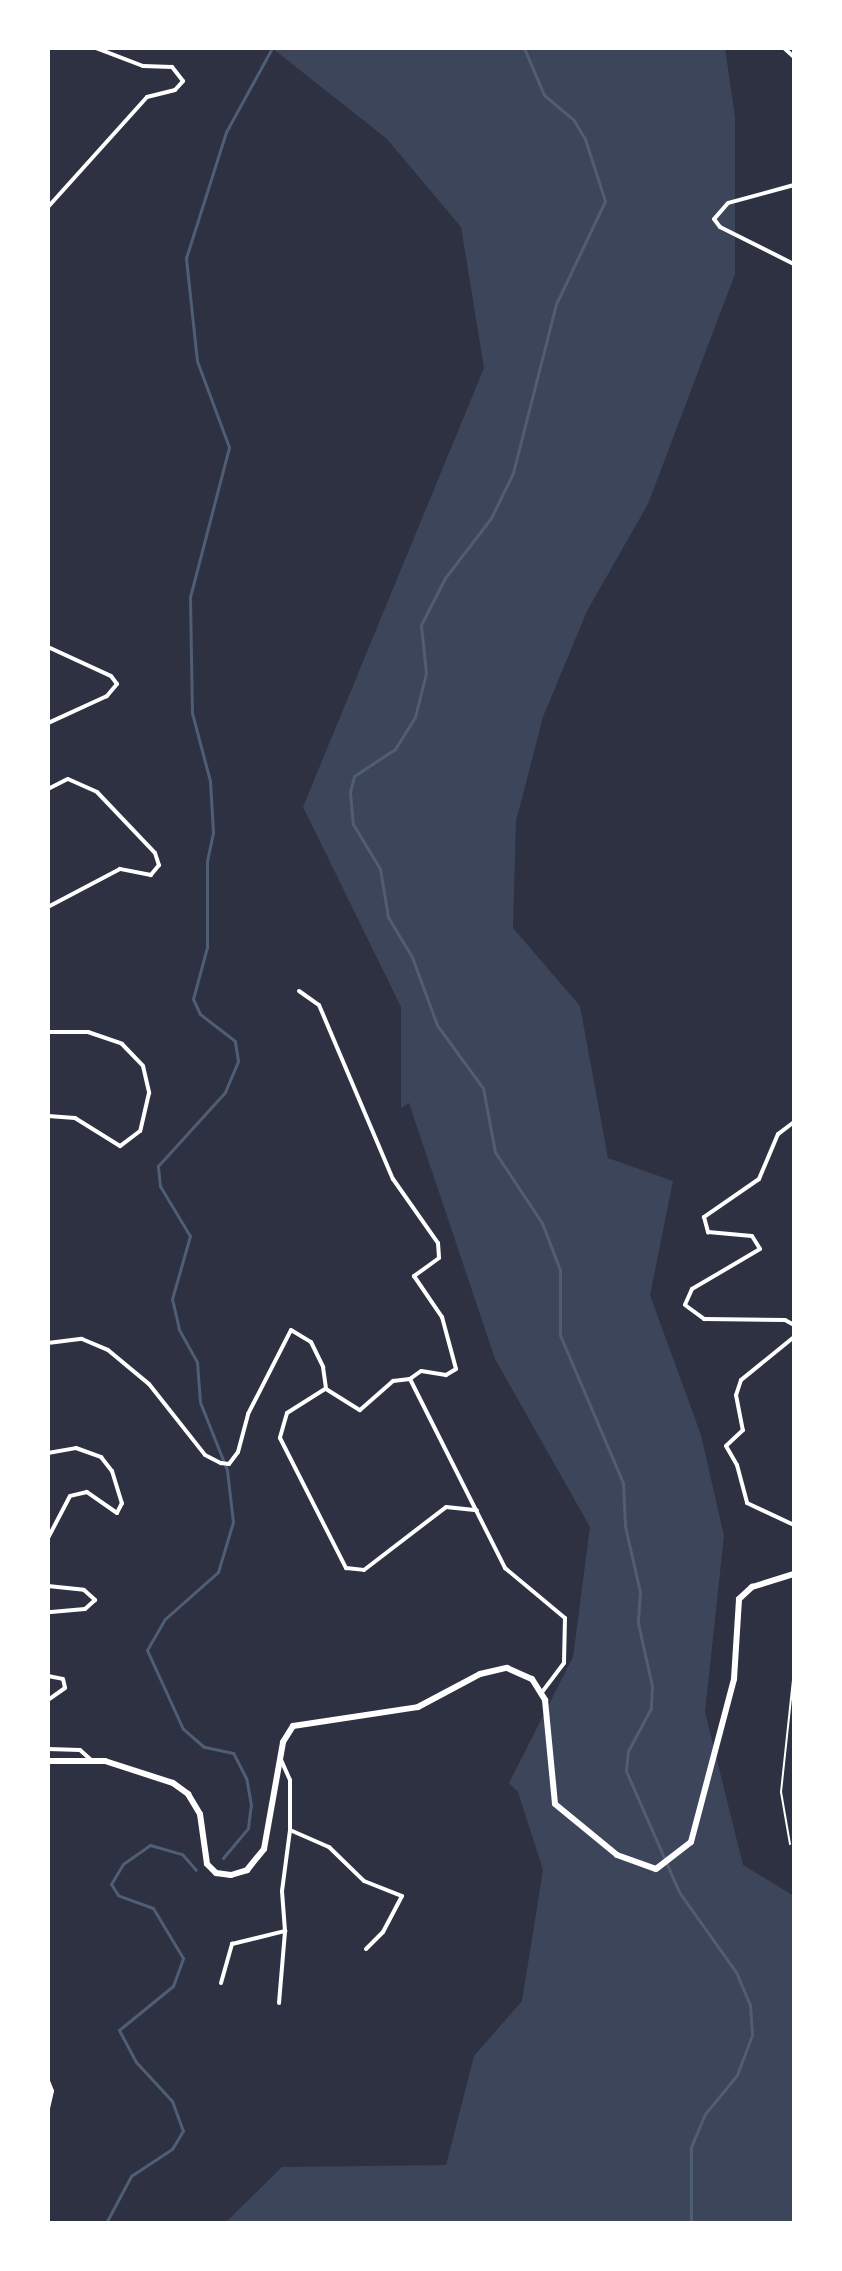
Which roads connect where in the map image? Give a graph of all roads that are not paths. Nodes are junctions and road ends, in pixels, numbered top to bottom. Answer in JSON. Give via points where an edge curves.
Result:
{"nodes":[{"id":1,"x":96,"y":48,"type":"edge"},
{"id":2,"x":784,"y":48,"type":"edge"},
{"id":3,"x":794,"y":57,"type":"edge"},
{"id":4,"x":794,"y":185,"type":"edge"},
{"id":5,"x":48,"y":207,"type":"edge"},
{"id":6,"x":794,"y":264,"type":"edge"},
{"id":7,"x":48,"y":647,"type":"edge"},
{"id":8,"x":48,"y":723,"type":"edge"},
{"id":9,"x":48,"y":789,"type":"edge"},
{"id":10,"x":48,"y":907,"type":"edge"},
{"id":11,"x":299,"y":991,"type":"dead end"},
{"id":12,"x":48,"y":1032,"type":"edge"},
{"id":13,"x":48,"y":1116,"type":"edge"},
{"id":14,"x":794,"y":1122,"type":"edge"},
{"id":15,"x":794,"y":1325,"type":"edge"},
{"id":16,"x":794,"y":1337,"type":"edge"},
{"id":17,"x":48,"y":1343,"type":"edge"},
{"id":18,"x":410,"y":1379,"type":"junction"},
{"id":19,"x":326,"y":1389,"type":"junction"},
{"id":20,"x":48,"y":1453,"type":"edge"},
{"id":21,"x":479,"y":1511,"type":"junction"},
{"id":22,"x":794,"y":1525,"type":"edge"},
{"id":23,"x":48,"y":1538,"type":"edge"},
{"id":24,"x":794,"y":1574,"type":"edge"},
{"id":25,"x":48,"y":1586,"type":"edge"},
{"id":26,"x":48,"y":1612,"type":"edge"},
{"id":27,"x":794,"y":1662,"type":"edge"},
{"id":28,"x":48,"y":1676,"type":"edge"},
{"id":29,"x":794,"y":1679,"type":"edge"},
{"id":30,"x":541,"y":1694,"type":"junction"},
{"id":31,"x":48,"y":1700,"type":"edge"},
{"id":32,"x":48,"y":1749,"type":"edge"},
{"id":33,"x":280,"y":1758,"type":"junction"},
{"id":34,"x":91,"y":1760,"type":"junction"},
{"id":35,"x":48,"y":1761,"type":"edge"},
{"id":36,"x":290,"y":1830,"type":"junction"},
{"id":37,"x":790,"y":1844,"type":"dead end"},
{"id":38,"x":285,"y":1931,"type":"junction"},
{"id":39,"x":366,"y":1949,"type":"dead end"},
{"id":40,"x":221,"y":1983,"type":"dead end"},
{"id":41,"x":279,"y":2003,"type":"dead end"},
{"id":42,"x":48,"y":2081,"type":"edge"},
{"id":43,"x":48,"y":2108,"type":"edge"}],
"edges":[{"from":1,"to":5,"type":"street","via":[[133,64],[172,67],[183,81],[175,90],[147,97]]},
{"from":2,"to":3,"type":"street"},
{"from":4,"to":6,"type":"street","via":[[728,203],[714,219],[720,227]]},
{"from":7,"to":8,"type":"street","via":[[111,676],[117,684],[107,696]]},
{"from":9,"to":10,"type":"street","via":[[74,779],[97,792],[155,853],[159,865],[151,875],[120,869]]},
{"from":11,"to":18,"type":"street","via":[[319,1005],[393,1179],[438,1243],[439,1258],[414,1276],[442,1317],[456,1369],[446,1375],[421,1371]]},
{"from":12,"to":13,"type":"street","via":[[88,1032],[122,1044],[143,1066],[149,1093],[140,1131],[120,1146],[75,1118]]},
{"from":14,"to":15,"type":"street","via":[[778,1134],[759,1179],[704,1217],[708,1232],[752,1236],[760,1249],[692,1289],[685,1305],[704,1319],[785,1320]]},
{"from":16,"to":22,"type":"street","via":[[741,1380],[736,1395],[743,1430],[726,1446],[741,1474],[747,1503]]},
{"from":17,"to":19,"type":"street","via":[[82,1339],[108,1350],[149,1384],[215,1462],[229,1464],[238,1452],[261,1383],[291,1330],[311,1342]]},
{"from":18,"to":19,"type":"street","via":[[393,1381],[360,1410]]},
{"from":18,"to":21,"type":"street"},
{"from":19,"to":21,"type":"street","via":[[287,1413],[280,1438],[346,1568],[364,1570],[446,1507],[465,1505]]},
{"from":20,"to":23,"type":"street","via":[[76,1448],[101,1457],[112,1471],[122,1503],[117,1513],[87,1492],[70,1496]]},
{"from":21,"to":30,"type":"street","via":[[513,1579],[565,1618],[564,1663]]},
{"from":24,"to":30,"type":"main road","via":[[752,1587],[739,1599],[730,1697],[691,1842],[677,1858],[656,1869],[630,1863],[555,1804],[547,1709]]},
{"from":25,"to":26,"type":"street","via":[[84,1590],[95,1600],[85,1609]]},
{"from":27,"to":29,"type":"street"},
{"from":28,"to":31,"type":"street","via":[[63,1679],[65,1688]]},
{"from":29,"to":37,"type":"lane","via":[[782,1759]]},
{"from":30,"to":33,"type":"main road","via":[[521,1672],[494,1669],[418,1707],[299,1723],[288,1732]]},
{"from":32,"to":34,"type":"street","via":[[80,1750]]},
{"from":33,"to":34,"type":"main road","via":[[264,1849],[247,1870],[231,1875],[216,1873],[207,1864],[200,1814],[188,1794],[132,1766]]},
{"from":33,"to":36,"type":"street","via":[[290,1780]]},
{"from":34,"to":35,"type":"main road"},
{"from":36,"to":38,"type":"street","via":[[282,1891]]},
{"from":36,"to":39,"type":"street","via":[[329,1847],[364,1881],[402,1896],[383,1932]]},
{"from":38,"to":40,"type":"street","via":[[232,1944]]},
{"from":38,"to":41,"type":"street"},
{"from":42,"to":43,"type":"street"}]}
